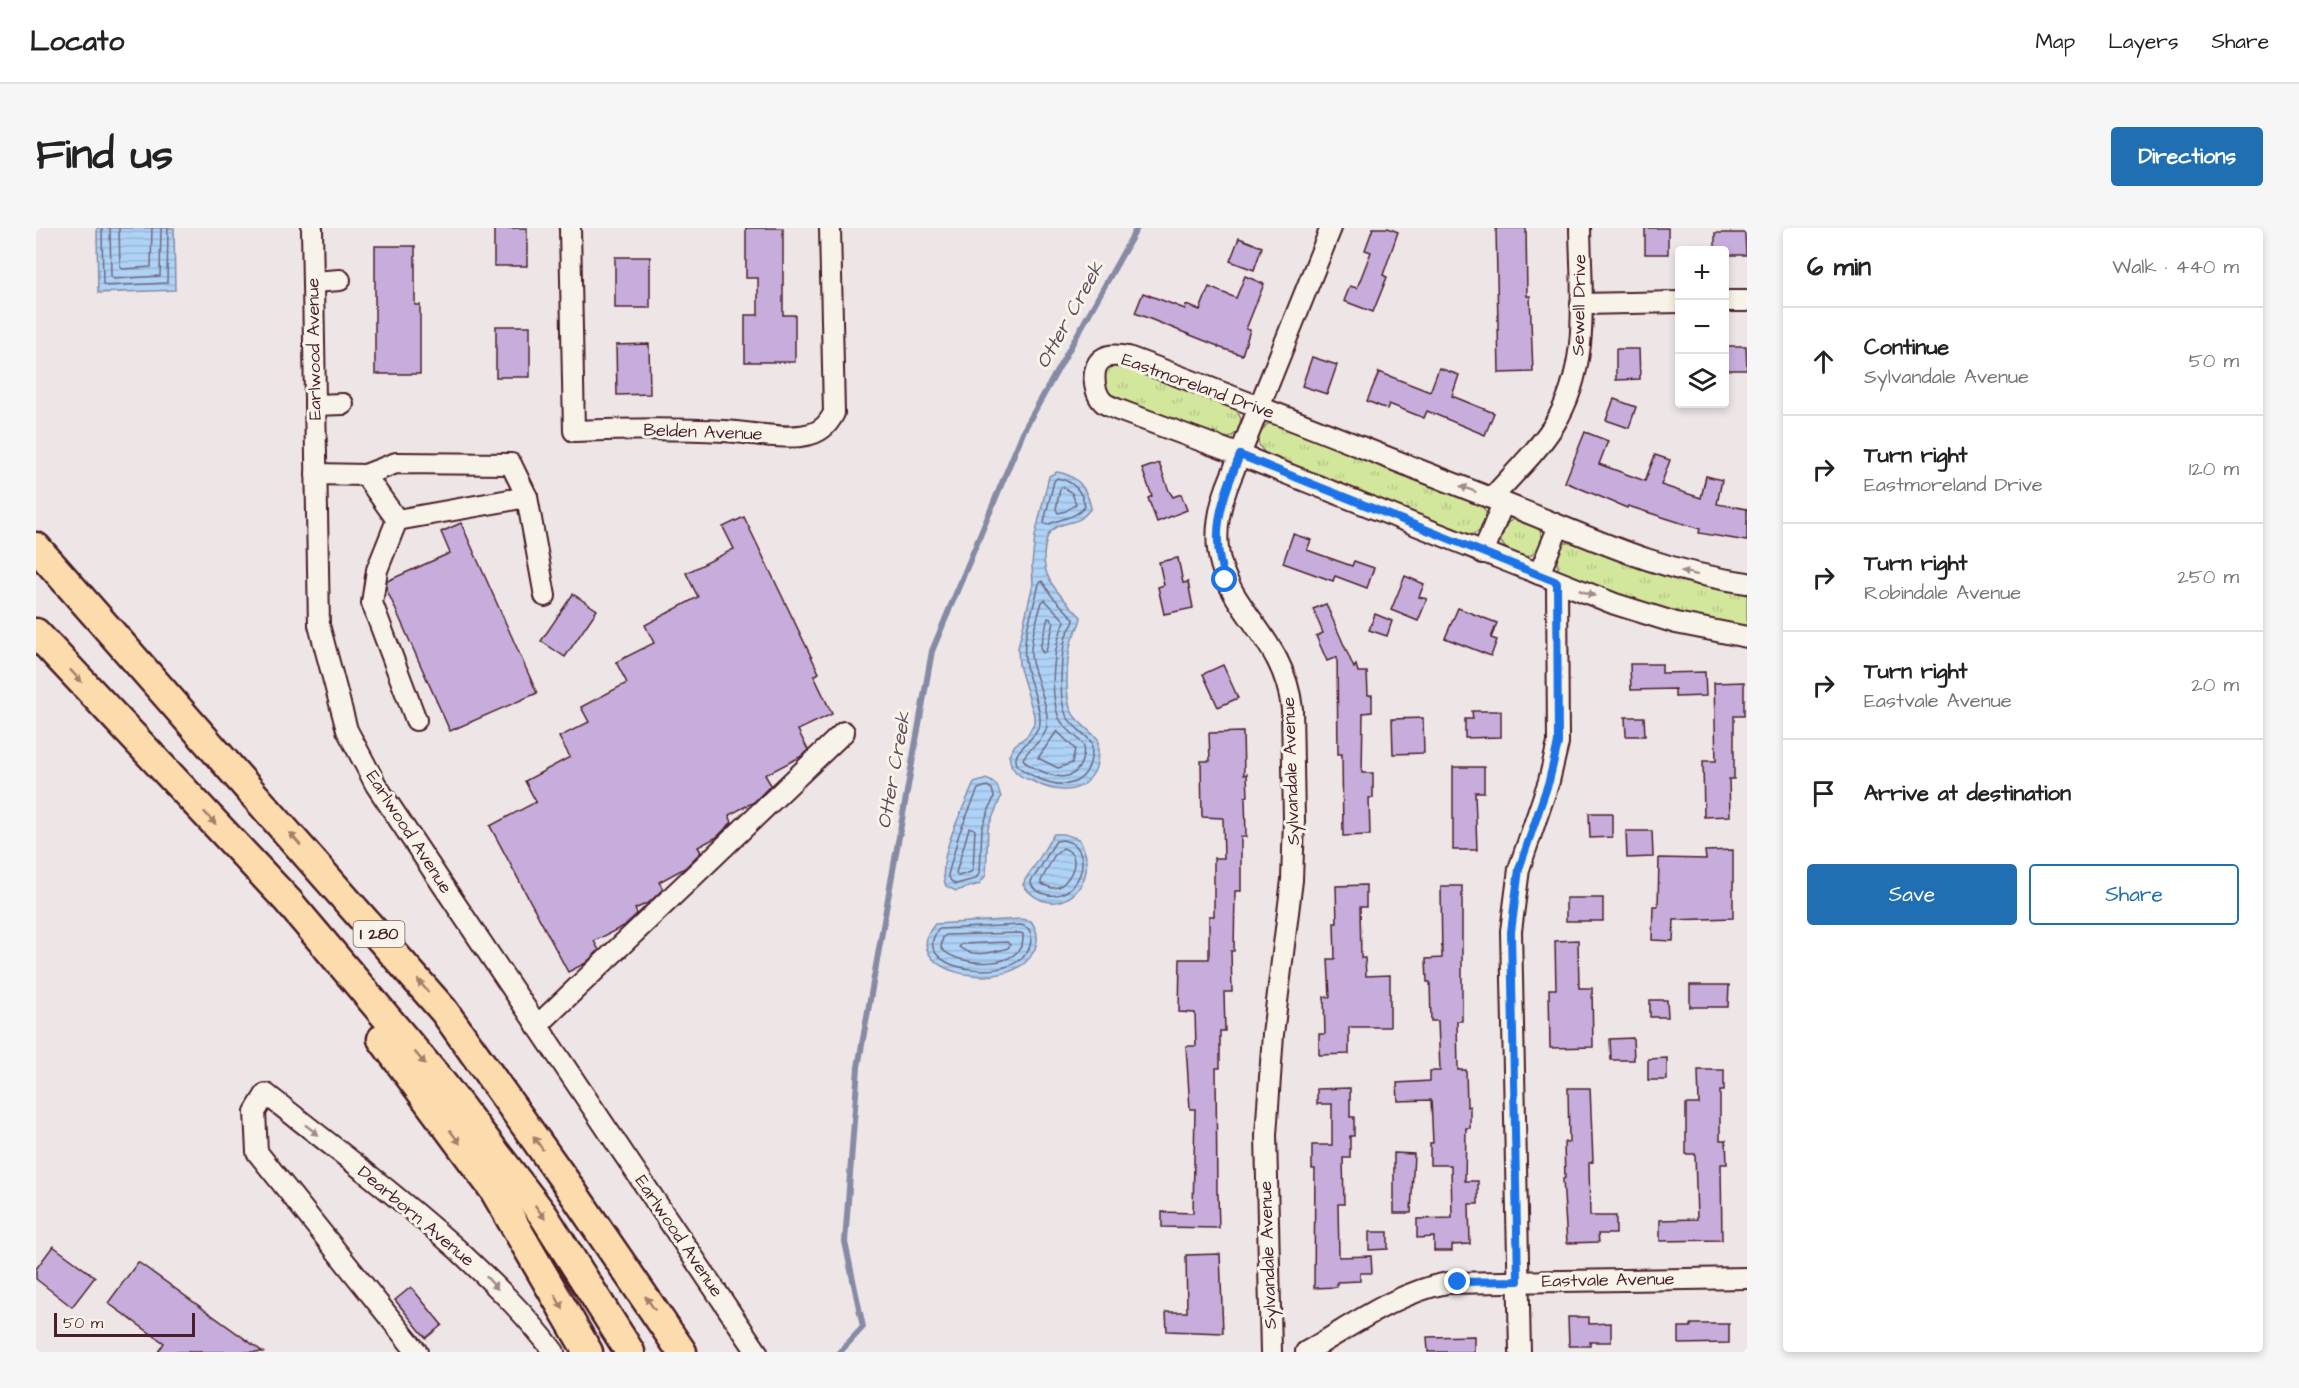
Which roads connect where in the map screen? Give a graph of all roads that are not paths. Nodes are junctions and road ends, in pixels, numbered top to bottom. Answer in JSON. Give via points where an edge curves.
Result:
{"nodes":[{"id":1,"x":312,"y":228,"type":"edge"},
{"id":2,"x":570,"y":228,"type":"edge"},
{"id":3,"x":830,"y":228,"type":"edge"},
{"id":4,"x":1330,"y":228,"type":"edge"},
{"id":5,"x":1580,"y":228,"type":"edge"},
{"id":6,"x":340,"y":280,"type":"dead end"},
{"id":7,"x":313,"y":282,"type":"junction"},
{"id":8,"x":1729,"y":301,"type":"edge"},
{"id":9,"x":1747,"y":301,"type":"edge"},
{"id":10,"x":1675,"y":302,"type":"edge"},
{"id":11,"x":1581,"y":304,"type":"junction"},
{"id":12,"x":343,"y":404,"type":"dead end"},
{"id":13,"x":315,"y":405,"type":"junction"},
{"id":14,"x":1259,"y":408,"type":"junction"},
{"id":15,"x":1240,"y":455,"type":"junction"},
{"id":16,"x":316,"y":474,"type":"junction"},
{"id":17,"x":365,"y":475,"type":"junction"},
{"id":18,"x":527,"y":496,"type":"junction"},
{"id":19,"x":1497,"y":501,"type":"junction"},
{"id":20,"x":397,"y":520,"type":"junction"},
{"id":21,"x":1559,"y":526,"type":"junction"},
{"id":22,"x":36,"y":548,"type":"edge"},
{"id":23,"x":1483,"y":553,"type":"junction"},
{"id":24,"x":1539,"y":574,"type":"junction"},
{"id":25,"x":1557,"y":582,"type":"junction"},
{"id":26,"x":1747,"y":583,"type":"edge"},
{"id":27,"x":545,"y":596,"type":"dead end"},
{"id":28,"x":36,"y":633,"type":"edge"},
{"id":29,"x":1747,"y":637,"type":"edge"},
{"id":30,"x":416,"y":720,"type":"dead end"},
{"id":31,"x":844,"y":732,"type":"dead end"},
{"id":32,"x":288,"y":901,"type":"junction"},
{"id":33,"x":537,"y":1026,"type":"junction"},
{"id":34,"x":1747,"y":1278,"type":"edge"},
{"id":35,"x":1518,"y":1281,"type":"junction"},
{"id":36,"x":417,"y":1352,"type":"edge"},
{"id":37,"x":554,"y":1352,"type":"edge"},
{"id":38,"x":588,"y":1352,"type":"edge"},
{"id":39,"x":630,"y":1352,"type":"edge"},
{"id":40,"x":682,"y":1352,"type":"edge"},
{"id":41,"x":757,"y":1352,"type":"edge"},
{"id":42,"x":1271,"y":1352,"type":"edge"},
{"id":43,"x":1306,"y":1352,"type":"edge"},
{"id":44,"x":1520,"y":1352,"type":"edge"}],
"edges":[{"from":1,"to":7,"type":"street","name":"Earlwood Avenue"},
{"from":2,"to":3,"type":"street","name":"Belden Avenue","via":[[574,431],[720,430],[791,436],[806,435],[829,424],[834,414]]},
{"from":4,"to":14,"type":"street","name":"Sylvandale Avenue"},
{"from":5,"to":11,"type":"street","name":"Sewell Drive"},
{"from":6,"to":7,"type":"street"},
{"from":7,"to":13,"type":"street","name":"Earlwood Avenue"},
{"from":8,"to":9,"type":"street"},
{"from":10,"to":11,"type":"street"},
{"from":11,"to":19,"type":"street","name":"Sewell Drive","via":[[1577,369],[1565,405]]},
{"from":12,"to":13,"type":"street"},
{"from":13,"to":16,"type":"street","name":"Earlwood Avenue"},
{"from":14,"to":15,"type":"street","name":"Sylvandale Avenue"},
{"from":14,"to":15,"type":"street","name":"Eastmoreland Drive","via":[[1128,357],[1103,358],[1096,366],[1096,392],[1103,402]]},
{"from":19,"to":14,"type":"street","name":"Eastmoreland Drive","one_way":true},
{"from":15,"to":23,"type":"street","name":"Eastmoreland Drive"},
{"from":15,"to":42,"type":"street","name":"Sylvandale Avenue","via":[[1220,508],[1219,560],[1229,587],[1280,664],[1292,709],[1292,880],[1272,1046],[1266,1135]]},
{"from":16,"to":17,"type":"street"},
{"from":16,"to":33,"type":"street","name":"Earlwood Avenue","via":[[319,625],[347,730],[376,785]]},
{"from":17,"to":18,"type":"street","via":[[396,463],[511,464]]},
{"from":17,"to":20,"type":"street"},
{"from":18,"to":20,"type":"street"},
{"from":18,"to":27,"type":"street"},
{"from":19,"to":21,"type":"street","name":"Eastmoreland Drive"},
{"from":19,"to":23,"type":"street","name":"Sewell Drive"},
{"from":20,"to":30,"type":"street","via":[[377,570],[372,603]]},
{"from":21,"to":24,"type":"street"},
{"from":26,"to":21,"type":"street","name":"Eastmoreland Drive","one_way":true,"via":[[1668,567]]},
{"from":40,"to":22,"type":"highway","number":"I 280","one_way":true,"via":[[444,1011]]},
{"from":23,"to":24,"type":"street","name":"Eastmoreland Drive"},
{"from":24,"to":25,"type":"street","name":"Eastmoreland Drive"},
{"from":25,"to":29,"type":"street","name":"Eastmoreland Drive","one_way":true,"via":[[1656,618]]},
{"from":25,"to":35,"type":"street","via":[[1558,743],[1519,869],[1511,932]]},
{"from":28,"to":32,"type":"highway","number":"I 280","one_way":true},
{"from":31,"to":33,"type":"street"},
{"from":32,"to":38,"type":"highway","one_way":true,"via":[[375,1031],[494,1190]]},
{"from":32,"to":39,"type":"highway","number":"I 280","one_way":true,"via":[[441,1082],[544,1216]]},
{"from":33,"to":41,"type":"street","name":"Earlwood Avenue"},
{"from":34,"to":35,"type":"street","name":"Eastvale Avenue"},
{"from":35,"to":43,"type":"street","name":"Eastvale Avenue","via":[[1458,1282],[1409,1293]]},
{"from":35,"to":44,"type":"street"},
{"from":36,"to":37,"type":"street","name":"Dearborn Avenue","one_way":true,"via":[[257,1152],[255,1112],[266,1094],[419,1215],[484,1275]]}]}
